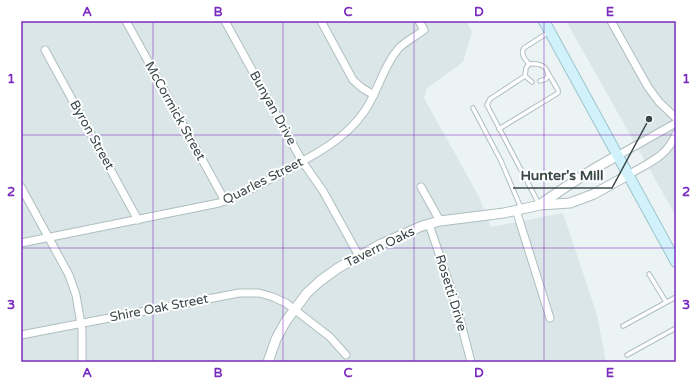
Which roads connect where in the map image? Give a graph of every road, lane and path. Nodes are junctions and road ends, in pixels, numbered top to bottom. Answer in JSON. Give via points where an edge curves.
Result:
{"nodes":[{"id":1,"x":126,"y":21,"type":"edge"},
{"id":2,"x":225,"y":21,"type":"edge"},
{"id":3,"x":321,"y":21,"type":"edge"},
{"id":4,"x":419,"y":21,"type":"edge"},
{"id":5,"x":544,"y":21,"type":"edge"},
{"id":6,"x":611,"y":21,"type":"edge"},
{"id":7,"x":550,"y":32,"type":"junction"},
{"id":8,"x":45,"y":50,"type":"dead end"},
{"id":9,"x":528,"y":64,"type":"junction"},
{"id":10,"x":548,"y":73,"type":"junction"},
{"id":11,"x":525,"y":76,"type":"junction"},
{"id":12,"x":540,"y":81,"type":"dead end"},
{"id":13,"x":532,"y":82,"type":"dead end"},
{"id":14,"x":374,"y":95,"type":"junction"},
{"id":15,"x":473,"y":108,"type":"dead end"},
{"id":16,"x":676,"y":118,"type":"edge"},
{"id":17,"x":676,"y":123,"type":"edge"},
{"id":18,"x":499,"y":130,"type":"junction"},
{"id":19,"x":676,"y":134,"type":"edge"},
{"id":20,"x":617,"y":156,"type":"junction"},
{"id":21,"x":302,"y":161,"type":"junction"},
{"id":22,"x":628,"y":175,"type":"junction"},
{"id":23,"x":421,"y":186,"type":"dead end"},
{"id":24,"x":21,"y":187,"type":"edge"},
{"id":25,"x":225,"y":201,"type":"junction"},
{"id":26,"x":540,"y":205,"type":"junction"},
{"id":27,"x":518,"y":210,"type":"junction"},
{"id":28,"x":138,"y":220,"type":"junction"},
{"id":29,"x":440,"y":221,"type":"junction"},
{"id":30,"x":429,"y":224,"type":"junction"},
{"id":31,"x":49,"y":238,"type":"junction"},
{"id":32,"x":21,"y":243,"type":"edge"},
{"id":33,"x":359,"y":256,"type":"junction"},
{"id":34,"x":676,"y":262,"type":"edge"},
{"id":35,"x":649,"y":274,"type":"dead end"},
{"id":36,"x":676,"y":297,"type":"edge"},
{"id":37,"x":666,"y":302,"type":"junction"},
{"id":38,"x":294,"y":309,"type":"junction"},
{"id":39,"x":550,"y":318,"type":"dead end"},
{"id":40,"x":81,"y":324,"type":"junction"},
{"id":41,"x":623,"y":326,"type":"dead end"},
{"id":42,"x":676,"y":328,"type":"edge"},
{"id":43,"x":21,"y":335,"type":"edge"},
{"id":44,"x":627,"y":355,"type":"dead end"},
{"id":45,"x":346,"y":356,"type":"dead end"},
{"id":46,"x":82,"y":362,"type":"edge"},
{"id":47,"x":268,"y":362,"type":"edge"},
{"id":48,"x":471,"y":362,"type":"edge"}],
"edges":[{"from":1,"to":25,"type":"street","name":"McCormick Street"},
{"from":2,"to":21,"type":"street","name":"Bunyan Drive"},
{"from":3,"to":14,"type":"street","via":[[353,80]]},
{"from":4,"to":14,"type":"street","name":"Quarles Street","via":[[424,30],[398,50],[386,68]]},
{"from":5,"to":7,"type":"main road"},
{"from":6,"to":16,"type":"street","via":[[648,87]]},
{"from":7,"to":9,"type":"lane","via":[[522,50]]},
{"from":7,"to":20,"type":"main road"},
{"from":8,"to":28,"type":"street","name":"Byron Street"},
{"from":9,"to":10,"type":"lane","via":[[540,65]]},
{"from":9,"to":11,"type":"lane"},
{"from":10,"to":12,"type":"lane","via":[[546,79]]},
{"from":10,"to":18,"type":"lane","via":[[558,93]]},
{"from":11,"to":13,"type":"lane"},
{"from":11,"to":18,"type":"lane","via":[[488,102],[488,108]]},
{"from":14,"to":21,"type":"street","name":"Quarles Street","via":[[364,112],[344,135]]},
{"from":15,"to":27,"type":"lane","via":[[501,161]]},
{"from":17,"to":20,"type":"street","name":"Tavern Oaks"},
{"from":18,"to":26,"type":"lane"},
{"from":19,"to":22,"type":"street","name":"Tavern Oaks","via":[[666,151]]},
{"from":20,"to":22,"type":"main road"},
{"from":20,"to":26,"type":"street","name":"Tavern Oaks","via":[[591,170]]},
{"from":21,"to":25,"type":"street","name":"Quarles Street"},
{"from":21,"to":33,"type":"street","name":"Bunyan Drive","via":[[323,191]]},
{"from":22,"to":26,"type":"street","name":"Tavern Oaks","via":[[594,194],[570,203]]},
{"from":22,"to":34,"type":"main road"},
{"from":23,"to":29,"type":"street"},
{"from":24,"to":31,"type":"street"},
{"from":25,"to":28,"type":"street","name":"Quarles Street"},
{"from":26,"to":27,"type":"street","name":"Tavern Oaks"},
{"from":27,"to":29,"type":"street","name":"Tavern Oaks"},
{"from":27,"to":39,"type":"street"},
{"from":28,"to":31,"type":"street","name":"Quarles Street"},
{"from":29,"to":30,"type":"street","name":"Tavern Oaks"},
{"from":30,"to":33,"type":"street","name":"Tavern Oaks"},
{"from":30,"to":48,"type":"street","name":"Rosetti Drive","via":[[456,304]]},
{"from":31,"to":32,"type":"street","name":"Quarles Street"},
{"from":31,"to":40,"type":"street","via":[[69,275],[76,295]]},
{"from":33,"to":38,"type":"street","name":"Tavern Oaks","via":[[320,281]]},
{"from":35,"to":37,"type":"lane"},
{"from":36,"to":37,"type":"lane"},
{"from":37,"to":41,"type":"lane"},
{"from":38,"to":40,"type":"street","name":"Shire Oak Street","via":[[273,297],[246,292]]},
{"from":38,"to":45,"type":"street","name":"Shire Oak Street","via":[[330,337]]},
{"from":38,"to":47,"type":"street","name":"Tavern Oaks","via":[[276,339]]},
{"from":40,"to":43,"type":"street","name":"Shire Oak Street"},
{"from":40,"to":46,"type":"street"},
{"from":42,"to":44,"type":"lane"}]}
